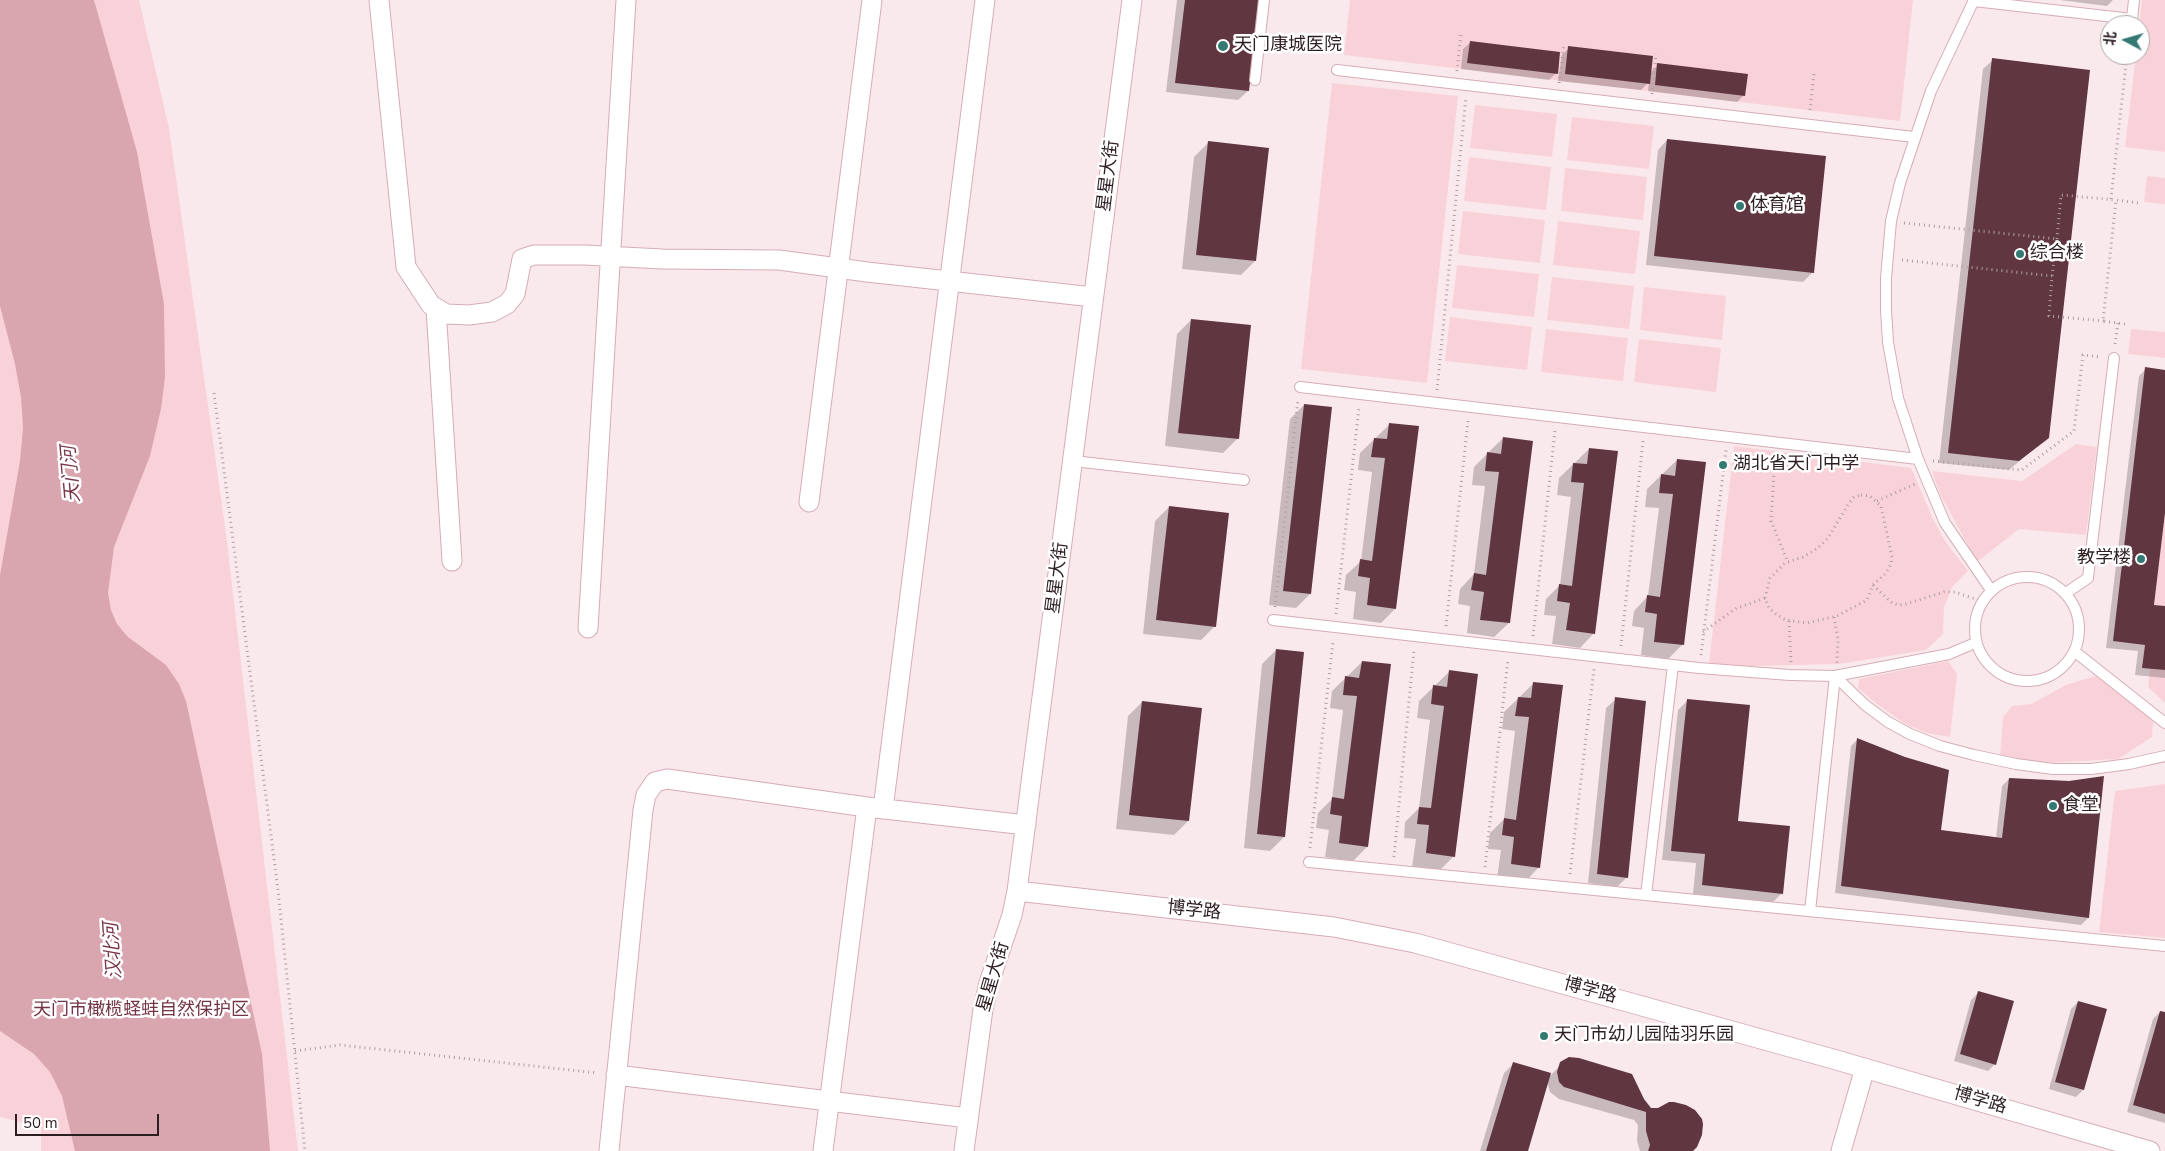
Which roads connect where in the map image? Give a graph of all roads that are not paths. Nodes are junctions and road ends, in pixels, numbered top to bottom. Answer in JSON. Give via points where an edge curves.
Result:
{"nodes":[{"id":1,"x":379,"y":0,"type":"edge"},
{"id":2,"x":626,"y":0,"type":"edge"},
{"id":3,"x":872,"y":0,"type":"edge"},
{"id":4,"x":985,"y":0,"type":"edge"},
{"id":5,"x":1132,"y":0,"type":"edge"},
{"id":6,"x":1264,"y":0,"type":"edge"},
{"id":7,"x":1974,"y":0,"type":"edge"},
{"id":8,"x":2134,"y":0,"type":"edge"},
{"id":9,"x":1337,"y":70,"type":"dead end"},
{"id":10,"x":1255,"y":80,"type":"dead end"},
{"id":11,"x":1914,"y":138,"type":"junction"},
{"id":12,"x":610,"y":256,"type":"junction"},
{"id":13,"x":839,"y":268,"type":"junction"},
{"id":14,"x":950,"y":281,"type":"junction"},
{"id":15,"x":1094,"y":297,"type":"junction"},
{"id":16,"x":436,"y":308,"type":"junction"},
{"id":17,"x":2114,"y":358,"type":"road end"},
{"id":18,"x":1300,"y":387,"type":"road end"},
{"id":19,"x":1918,"y":459,"type":"junction"},
{"id":20,"x":1073,"y":461,"type":"junction"},
{"id":21,"x":1244,"y":480,"type":"dead end"},
{"id":22,"x":809,"y":502,"type":"dead end"},
{"id":23,"x":452,"y":561,"type":"dead end"},
{"id":24,"x":1991,"y":590,"type":"junction"},
{"id":25,"x":2066,"y":593,"type":"junction"},
{"id":26,"x":1273,"y":620,"type":"road end"},
{"id":27,"x":588,"y":628,"type":"dead end"},
{"id":28,"x":1976,"y":643,"type":"junction"},
{"id":29,"x":2074,"y":652,"type":"junction"},
{"id":30,"x":1673,"y":665,"type":"junction"},
{"id":31,"x":1835,"y":676,"type":"junction"},
{"id":32,"x":2165,"y":723,"type":"edge"},
{"id":33,"x":2165,"y":756,"type":"edge"},
{"id":34,"x":875,"y":808,"type":"junction"},
{"id":35,"x":1026,"y":824,"type":"junction"},
{"id":36,"x":1309,"y":862,"type":"road end"},
{"id":37,"x":1017,"y":891,"type":"junction"},
{"id":38,"x":1646,"y":895,"type":"junction"},
{"id":39,"x":1810,"y":911,"type":"junction"},
{"id":40,"x":2165,"y":946,"type":"edge"},
{"id":41,"x":1865,"y":1068,"type":"junction"},
{"id":42,"x":616,"y":1075,"type":"junction"},
{"id":43,"x":830,"y":1101,"type":"junction"},
{"id":44,"x":968,"y":1118,"type":"junction"},
{"id":45,"x":609,"y":1151,"type":"edge"},
{"id":46,"x":823,"y":1151,"type":"edge"},
{"id":47,"x":964,"y":1151,"type":"edge"},
{"id":48,"x":1841,"y":1151,"type":"edge"},
{"id":49,"x":2150,"y":1151,"type":"edge"}],
"edges":[{"from":1,"to":16,"type":"street","via":[[406,267]]},
{"from":2,"to":12,"type":"street"},
{"from":3,"to":13,"type":"street"},
{"from":4,"to":14,"type":"street"},
{"from":5,"to":15,"type":"street","name":"星星大街"},
{"from":6,"to":10,"type":"lane"},
{"from":7,"to":8,"type":"lane","via":[[2132,19]]},
{"from":7,"to":11,"type":"lane","via":[[1938,76]]},
{"from":9,"to":11,"type":"lane"},
{"from":11,"to":19,"type":"lane","via":[[1891,221],[1886,310],[1892,372]]},
{"from":12,"to":13,"type":"street","via":[[779,260]]},
{"from":12,"to":16,"type":"street","via":[[534,255],[522,259],[515,294],[507,304],[492,312],[469,315],[446,314]]},
{"from":12,"to":27,"type":"street"},
{"from":13,"to":14,"type":"street"},
{"from":13,"to":22,"type":"street"},
{"from":14,"to":15,"type":"street"},
{"from":14,"to":34,"type":"street"},
{"from":15,"to":20,"type":"street","name":"星星大街"},
{"from":16,"to":23,"type":"street"},
{"from":17,"to":25,"type":"lane","via":[[2088,578]]},
{"from":18,"to":19,"type":"lane"},
{"from":19,"to":24,"type":"lane","via":[[1945,523]]},
{"from":20,"to":21,"type":"lane"},
{"from":20,"to":35,"type":"street","name":"星星大街"},
{"from":24,"to":25,"type":"lane","via":[[2004,581],[2037,577]]},
{"from":24,"to":28,"type":"lane","via":[[1981,601],[1976,614]]},
{"from":25,"to":29,"type":"lane","via":[[2078,619],[2079,633]]},
{"from":26,"to":30,"type":"lane"},
{"from":28,"to":29,"type":"lane","via":[[1990,667],[2001,676],[2018,681],[2036,681],[2053,675]]},
{"from":28,"to":31,"type":"lane","via":[[1949,654]]},
{"from":29,"to":32,"type":"lane"},
{"from":30,"to":31,"type":"lane"},
{"from":30,"to":38,"type":"lane"},
{"from":31,"to":33,"type":"lane","via":[[1888,722],[1940,746],[1974,755],[2016,764],[2072,769],[2129,764]]},
{"from":31,"to":39,"type":"lane"},
{"from":34,"to":35,"type":"street"},
{"from":34,"to":42,"type":"street","via":[[667,779],[655,782],[646,795],[642,810]]},
{"from":34,"to":43,"type":"street"},
{"from":35,"to":37,"type":"street","name":"星星大街"},
{"from":36,"to":38,"type":"lane"},
{"from":37,"to":41,"type":"street","name":"博学路","via":[[1334,927],[1415,943]]},
{"from":37,"to":44,"type":"street","name":"星星大街","via":[[982,1009]]},
{"from":38,"to":39,"type":"lane"},
{"from":39,"to":40,"type":"lane"},
{"from":41,"to":48,"type":"street"},
{"from":41,"to":49,"type":"street","name":"博学路"},
{"from":42,"to":43,"type":"street"},
{"from":42,"to":45,"type":"street"},
{"from":43,"to":44,"type":"street"},
{"from":43,"to":46,"type":"street"},
{"from":44,"to":47,"type":"street","name":"星星大街"}]}
